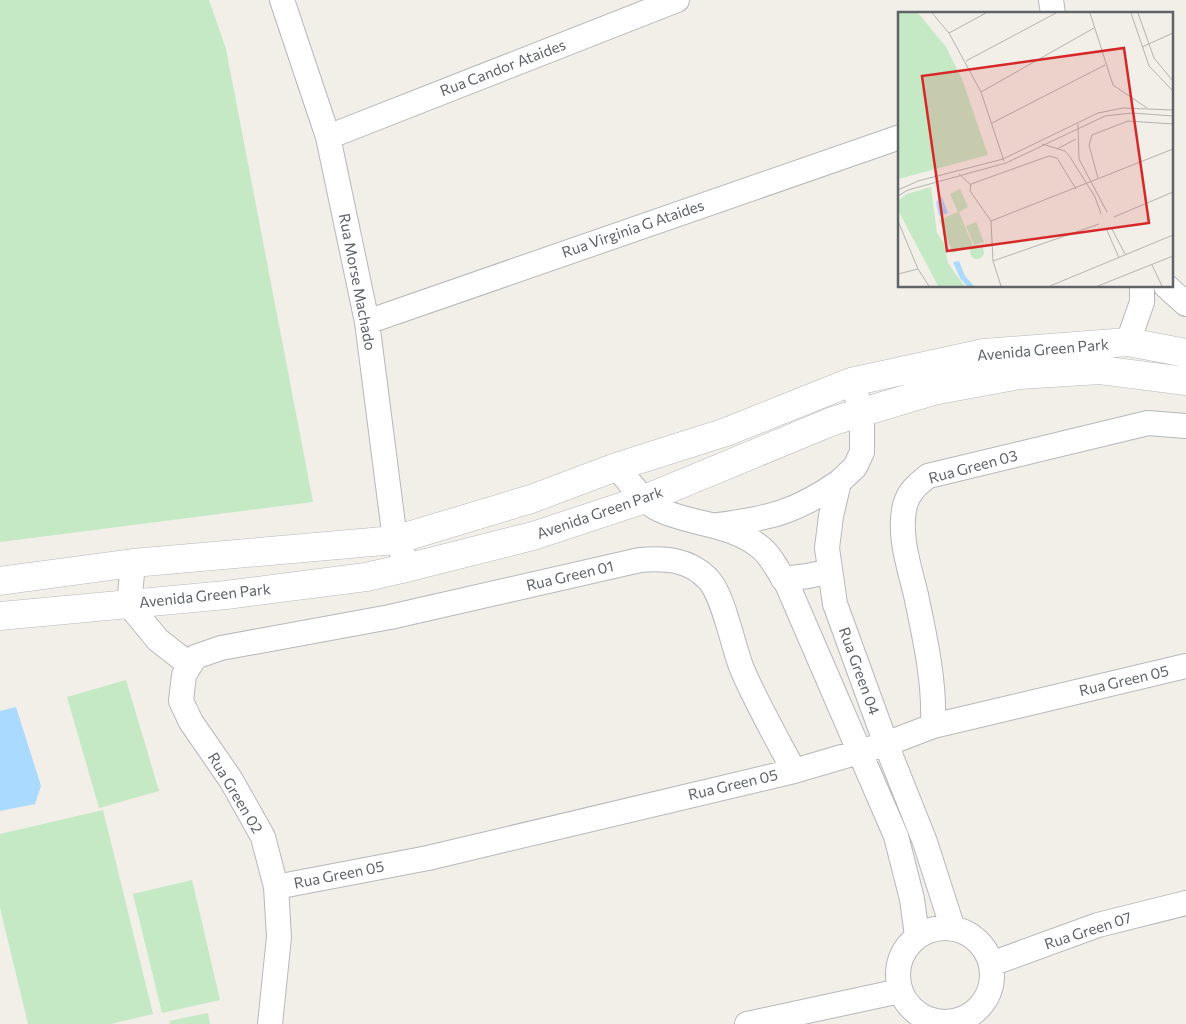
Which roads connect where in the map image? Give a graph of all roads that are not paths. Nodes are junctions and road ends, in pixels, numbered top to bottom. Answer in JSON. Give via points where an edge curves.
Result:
{"nodes":[{"id":1,"x":282,"y":0,"type":"edge"},
{"id":2,"x":677,"y":0,"type":"edge"},
{"id":3,"x":328,"y":136,"type":"junction"},
{"id":4,"x":898,"y":138,"type":"edge"},
{"id":5,"x":1142,"y":288,"type":"edge"},
{"id":6,"x":1168,"y":288,"type":"edge"},
{"id":7,"x":1186,"y":304,"type":"edge"},
{"id":8,"x":367,"y":322,"type":"junction"},
{"id":9,"x":1128,"y":342,"type":"junction"},
{"id":10,"x":1186,"y":353,"type":"edge"},
{"id":11,"x":1186,"y":381,"type":"edge"},
{"id":12,"x":852,"y":382,"type":"junction"},
{"id":13,"x":862,"y":410,"type":"junction"},
{"id":14,"x":1186,"y":426,"type":"edge"},
{"id":15,"x":616,"y":467,"type":"junction"},
{"id":16,"x":839,"y":482,"type":"junction"},
{"id":17,"x":644,"y":500,"type":"junction"},
{"id":18,"x":717,"y":526,"type":"junction"},
{"id":19,"x":395,"y":540,"type":"junction"},
{"id":20,"x":133,"y":563,"type":"junction"},
{"id":21,"x":410,"y":567,"type":"junction"},
{"id":22,"x":830,"y":571,"type":"junction"},
{"id":23,"x":783,"y":579,"type":"junction"},
{"id":24,"x":0,"y":581,"type":"edge"},
{"id":25,"x":129,"y":605,"type":"junction"},
{"id":26,"x":0,"y":616,"type":"edge"},
{"id":27,"x":190,"y":665,"type":"junction"},
{"id":28,"x":1186,"y":666,"type":"edge"},
{"id":29,"x":932,"y":726,"type":"junction"},
{"id":30,"x":886,"y":744,"type":"junction"},
{"id":31,"x":860,"y":752,"type":"junction"},
{"id":32,"x":794,"y":771,"type":"junction"},
{"id":33,"x":276,"y":887,"type":"junction"},
{"id":34,"x":1186,"y":903,"type":"edge"},
{"id":35,"x":953,"y":929,"type":"junction"},
{"id":36,"x":917,"y":936,"type":"junction"},
{"id":37,"x":991,"y":964,"type":"junction"},
{"id":38,"x":900,"y":991,"type":"junction"},
{"id":39,"x":966,"y":1021,"type":"edge"},
{"id":40,"x":935,"y":1022,"type":"edge"},
{"id":41,"x":270,"y":1024,"type":"edge"},
{"id":42,"x":747,"y":1024,"type":"edge"}],
"edges":[{"from":1,"to":3,"type":"street","name":"Rua Morse Machado"},
{"from":2,"to":3,"type":"street","name":"Rua Candor Ataides"},
{"from":3,"to":8,"type":"street","name":"Rua Morse Machado"},
{"from":4,"to":8,"type":"street","name":"Rua Virginia G Ataides"},
{"from":5,"to":9,"type":"street","via":[[1142,302]]},
{"from":6,"to":7,"type":"street"},
{"from":8,"to":19,"type":"street","name":"Rua Morse Machado"},
{"from":9,"to":10,"type":"street","name":"Avenida Green Park"},
{"from":9,"to":12,"type":"street","name":"Avenida Green Park","via":[[984,353]]},
{"from":11,"to":13,"type":"street","name":"Avenida Green Park","via":[[1100,370],[1019,375],[933,391]]},
{"from":12,"to":13,"type":"street"},
{"from":12,"to":15,"type":"street","name":"Avenida Green Park","via":[[726,432]]},
{"from":13,"to":16,"type":"street","via":[[862,452],[855,467]]},
{"from":13,"to":17,"type":"street","name":"Avenida Green Park"},
{"from":14,"to":29,"type":"street","name":"Rua Green 03","via":[[1148,423],[928,476],[911,490],[905,505],[902,532],[927,645],[934,699]]},
{"from":15,"to":17,"type":"street"},
{"from":15,"to":19,"type":"street","name":"Avenida Green Park","via":[[531,499]]},
{"from":16,"to":18,"type":"street","via":[[791,510],[767,518]]},
{"from":16,"to":22,"type":"street","name":"Rua Green 04","via":[[827,548]]},
{"from":17,"to":18,"type":"street","name":"Rua Green 04","via":[[659,510]]},
{"from":17,"to":21,"type":"street","name":"Avenida Green Park","via":[[533,536]]},
{"from":18,"to":23,"type":"street","name":"Rua Green 04","via":[[740,534],[761,547]]},
{"from":19,"to":20,"type":"street","name":"Avenida Green Park"},
{"from":19,"to":21,"type":"street","name":"Rua Morse Machado"},
{"from":20,"to":24,"type":"street","name":"Avenida Green Park"},
{"from":20,"to":25,"type":"street"},
{"from":21,"to":25,"type":"street","name":"Avenida Green Park","via":[[366,577]]},
{"from":22,"to":23,"type":"street"},
{"from":22,"to":30,"type":"street","name":"Rua Green 04","via":[[835,604]]},
{"from":23,"to":31,"type":"street","name":"Rua Green 04"},
{"from":25,"to":26,"type":"street","name":"Avenida Green Park"},
{"from":25,"to":27,"type":"street","via":[[158,640]]},
{"from":27,"to":32,"type":"street","name":"Rua Green 01","via":[[195,657],[221,648],[390,617],[640,560],[664,558],[688,564],[708,578],[717,594],[742,669]]},
{"from":27,"to":33,"type":"street","name":"Rua Green 02","via":[[184,675],[181,701],[191,722],[231,780],[262,837]]},
{"from":28,"to":29,"type":"street","name":"Rua Green 05"},
{"from":29,"to":30,"type":"street","name":"Rua Green 05"},
{"from":30,"to":31,"type":"street","name":"Rua Green 05"},
{"from":30,"to":35,"type":"street","name":"Rua Green 04","via":[[925,842]]},
{"from":31,"to":32,"type":"street","name":"Rua Green 05"},
{"from":31,"to":36,"type":"street","name":"Rua Green 04","via":[[896,836],[912,899]]},
{"from":32,"to":33,"type":"street","name":"Rua Green 05","via":[[428,858]]},
{"from":33,"to":41,"type":"street","name":"Rua Green 02","via":[[279,937]]},
{"from":34,"to":37,"type":"street","name":"Rua Green 07","via":[[1098,924]]},
{"from":35,"to":36,"type":"street","via":[[931,930]]},
{"from":35,"to":37,"type":"street","via":[[975,939]]},
{"from":36,"to":38,"type":"street","via":[[899,961]]},
{"from":37,"to":39,"type":"street","via":[[987,995]]},
{"from":38,"to":40,"type":"street","via":[[914,1010]]},
{"from":38,"to":42,"type":"street"},
{"from":39,"to":40,"type":"street"}]}
